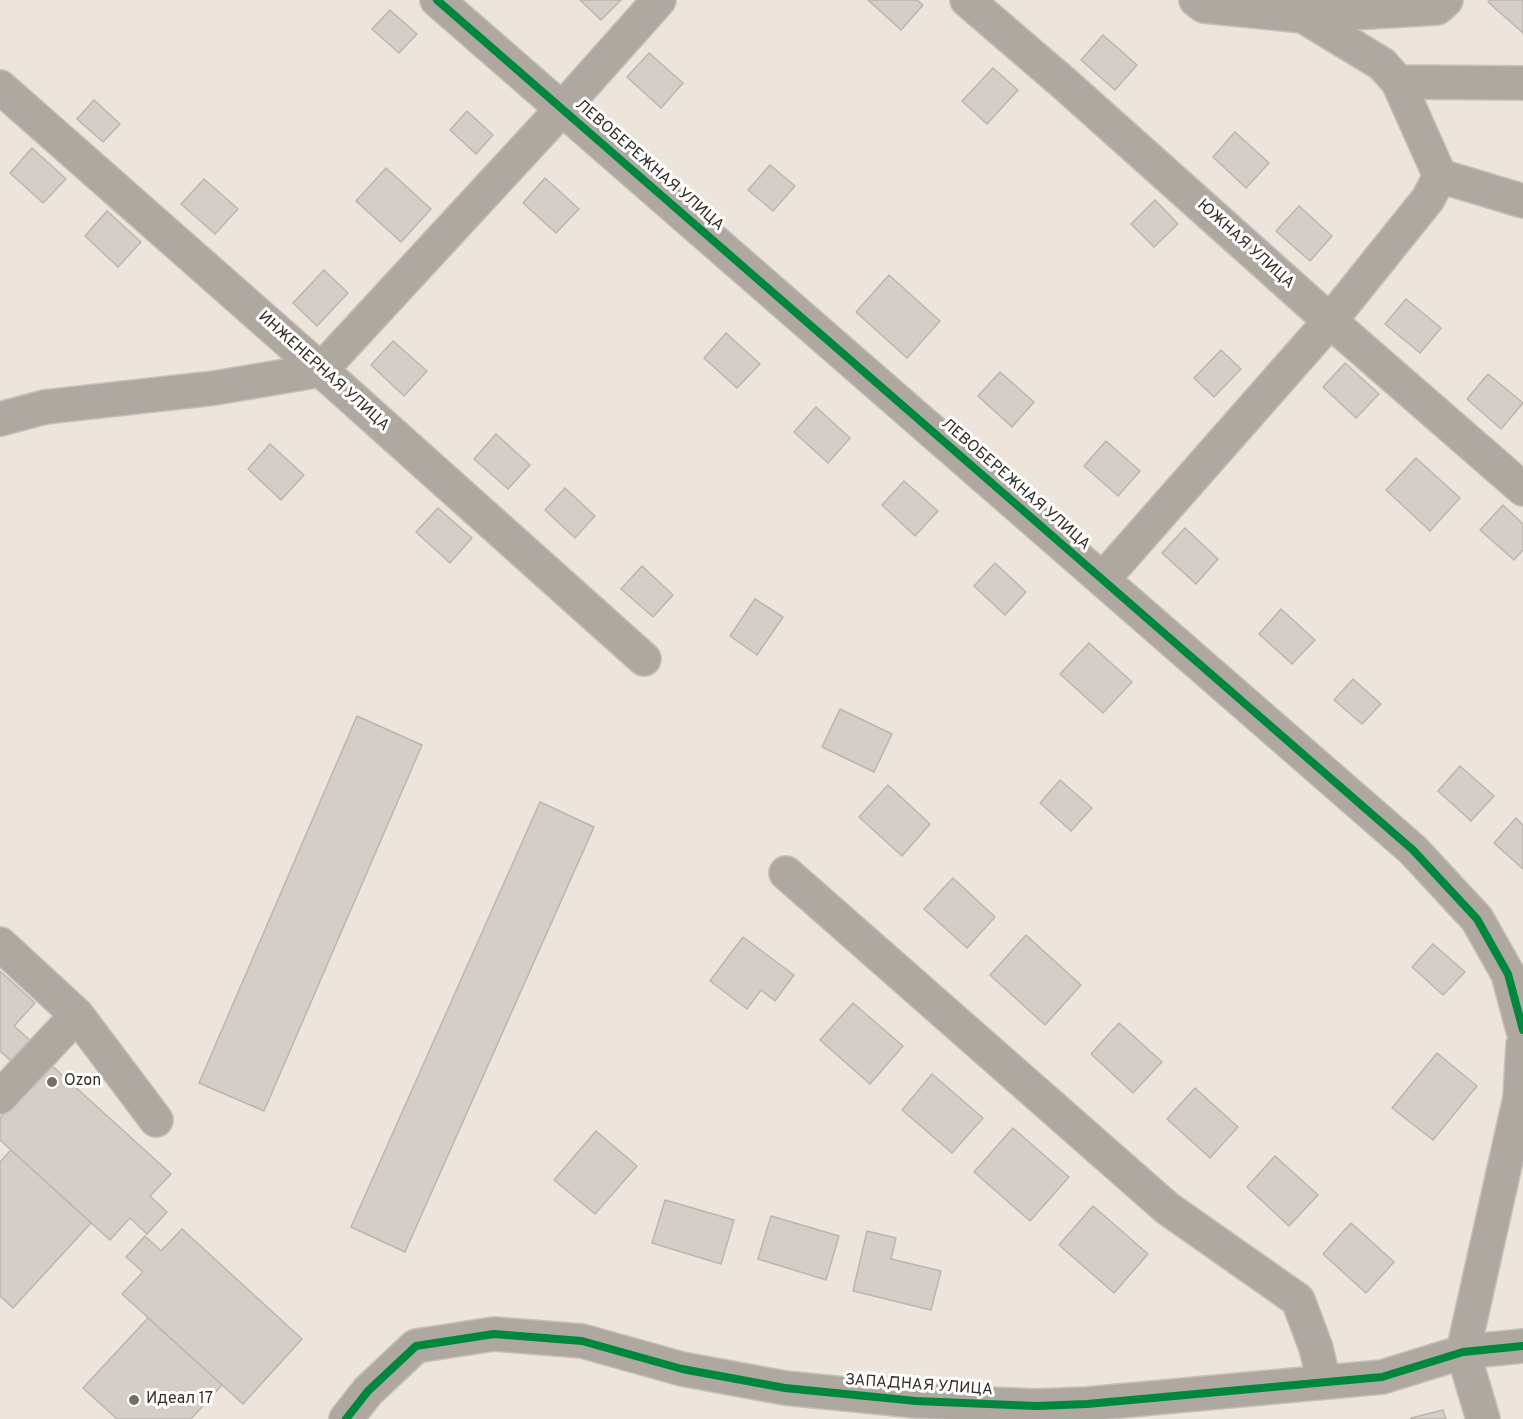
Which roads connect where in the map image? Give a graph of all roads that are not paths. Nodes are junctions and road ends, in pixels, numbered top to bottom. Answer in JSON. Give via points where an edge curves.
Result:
{"nodes":[{"id":1,"x":437,"y":0,"type":"edge"},
{"id":2,"x":659,"y":0,"type":"edge"},
{"id":3,"x":967,"y":0,"type":"edge"},
{"id":4,"x":1196,"y":0,"type":"edge"},
{"id":5,"x":1446,"y":0,"type":"edge"},
{"id":6,"x":1287,"y":10,"type":"edge"},
{"id":7,"x":1398,"y":82,"type":"junction"},
{"id":8,"x":1523,"y":83,"type":"edge"},
{"id":9,"x":0,"y":87,"type":"edge"},
{"id":10,"x":562,"y":109,"type":"junction"},
{"id":11,"x":1440,"y":176,"type":"junction"},
{"id":12,"x":1523,"y":201,"type":"edge"},
{"id":13,"x":1330,"y":321,"type":"junction"},
{"id":14,"x":321,"y":369,"type":"junction"},
{"id":15,"x":0,"y":419,"type":"edge"},
{"id":16,"x":1523,"y":489,"type":"edge"},
{"id":17,"x":1103,"y":579,"type":"junction"},
{"id":18,"x":644,"y":659,"type":"dead end"},
{"id":19,"x":786,"y":873,"type":"dead end"},
{"id":20,"x":0,"y":944,"type":"edge"},
{"id":21,"x":77,"y":1015,"type":"junction"},
{"id":22,"x":1523,"y":1030,"type":"edge"},
{"id":23,"x":1523,"y":1045,"type":"edge"},
{"id":24,"x":0,"y":1096,"type":"edge"},
{"id":25,"x":156,"y":1120,"type":"dead end"},
{"id":26,"x":1523,"y":1346,"type":"edge"},
{"id":27,"x":1463,"y":1352,"type":"junction"},
{"id":28,"x":1324,"y":1382,"type":"junction"},
{"id":29,"x":1093,"y":1412,"type":"edge"},
{"id":30,"x":346,"y":1419,"type":"edge"},
{"id":31,"x":1483,"y":1419,"type":"edge"}],
"edges":[{"from":1,"to":10,"type":"street","name":"ЛЕВОБЕРЕЖНАЯ УЛИЦА"},
{"from":2,"to":10,"type":"street"},
{"from":3,"to":13,"type":"street","name":"ЮЖНАЯ УЛИЦА"},
{"from":4,"to":6,"type":"street","via":[[1204,6]]},
{"from":5,"to":6,"type":"street","via":[[1437,8]]},
{"from":6,"to":7,"type":"street","via":[[1382,64]]},
{"from":7,"to":8,"type":"street"},
{"from":7,"to":11,"type":"street"},
{"from":9,"to":14,"type":"street","name":"ИНЖЕНЕРНАЯ УЛИЦА"},
{"from":10,"to":14,"type":"street"},
{"from":10,"to":17,"type":"street","name":"ЛЕВОБЕРЕЖНАЯ УЛИЦА"},
{"from":11,"to":12,"type":"street"},
{"from":11,"to":13,"type":"street","via":[[1428,199]]},
{"from":13,"to":16,"type":"street","name":"ЮЖНАЯ УЛИЦА"},
{"from":13,"to":17,"type":"street"},
{"from":14,"to":15,"type":"street","via":[[215,388],[45,407]]},
{"from":14,"to":18,"type":"street","name":"ИНЖЕНЕРНАЯ УЛИЦА"},
{"from":17,"to":22,"type":"street","name":"ЛЕВОБЕРЕЖНАЯ УЛИЦА","via":[[1413,850],[1478,919],[1508,974]]},
{"from":19,"to":28,"type":"street","via":[[1167,1208],[1298,1300]]},
{"from":20,"to":21,"type":"street"},
{"from":21,"to":24,"type":"street"},
{"from":21,"to":25,"type":"street"},
{"from":23,"to":27,"type":"street","via":[[1520,1098]]},
{"from":26,"to":27,"type":"street","name":"ЗАПАДНАЯ УЛИЦА"},
{"from":27,"to":28,"type":"street","name":"ЗАПАДНАЯ УЛИЦА","via":[[1382,1377]]},
{"from":27,"to":31,"type":"street"},
{"from":28,"to":29,"type":"street","name":"ЗАПАДНАЯ УЛИЦА"},
{"from":29,"to":30,"type":"street","name":"ЗАПАДНАЯ УЛИЦА","via":[[785,1388],[682,1370],[582,1341],[494,1334],[416,1346],[368,1391]]}]}
